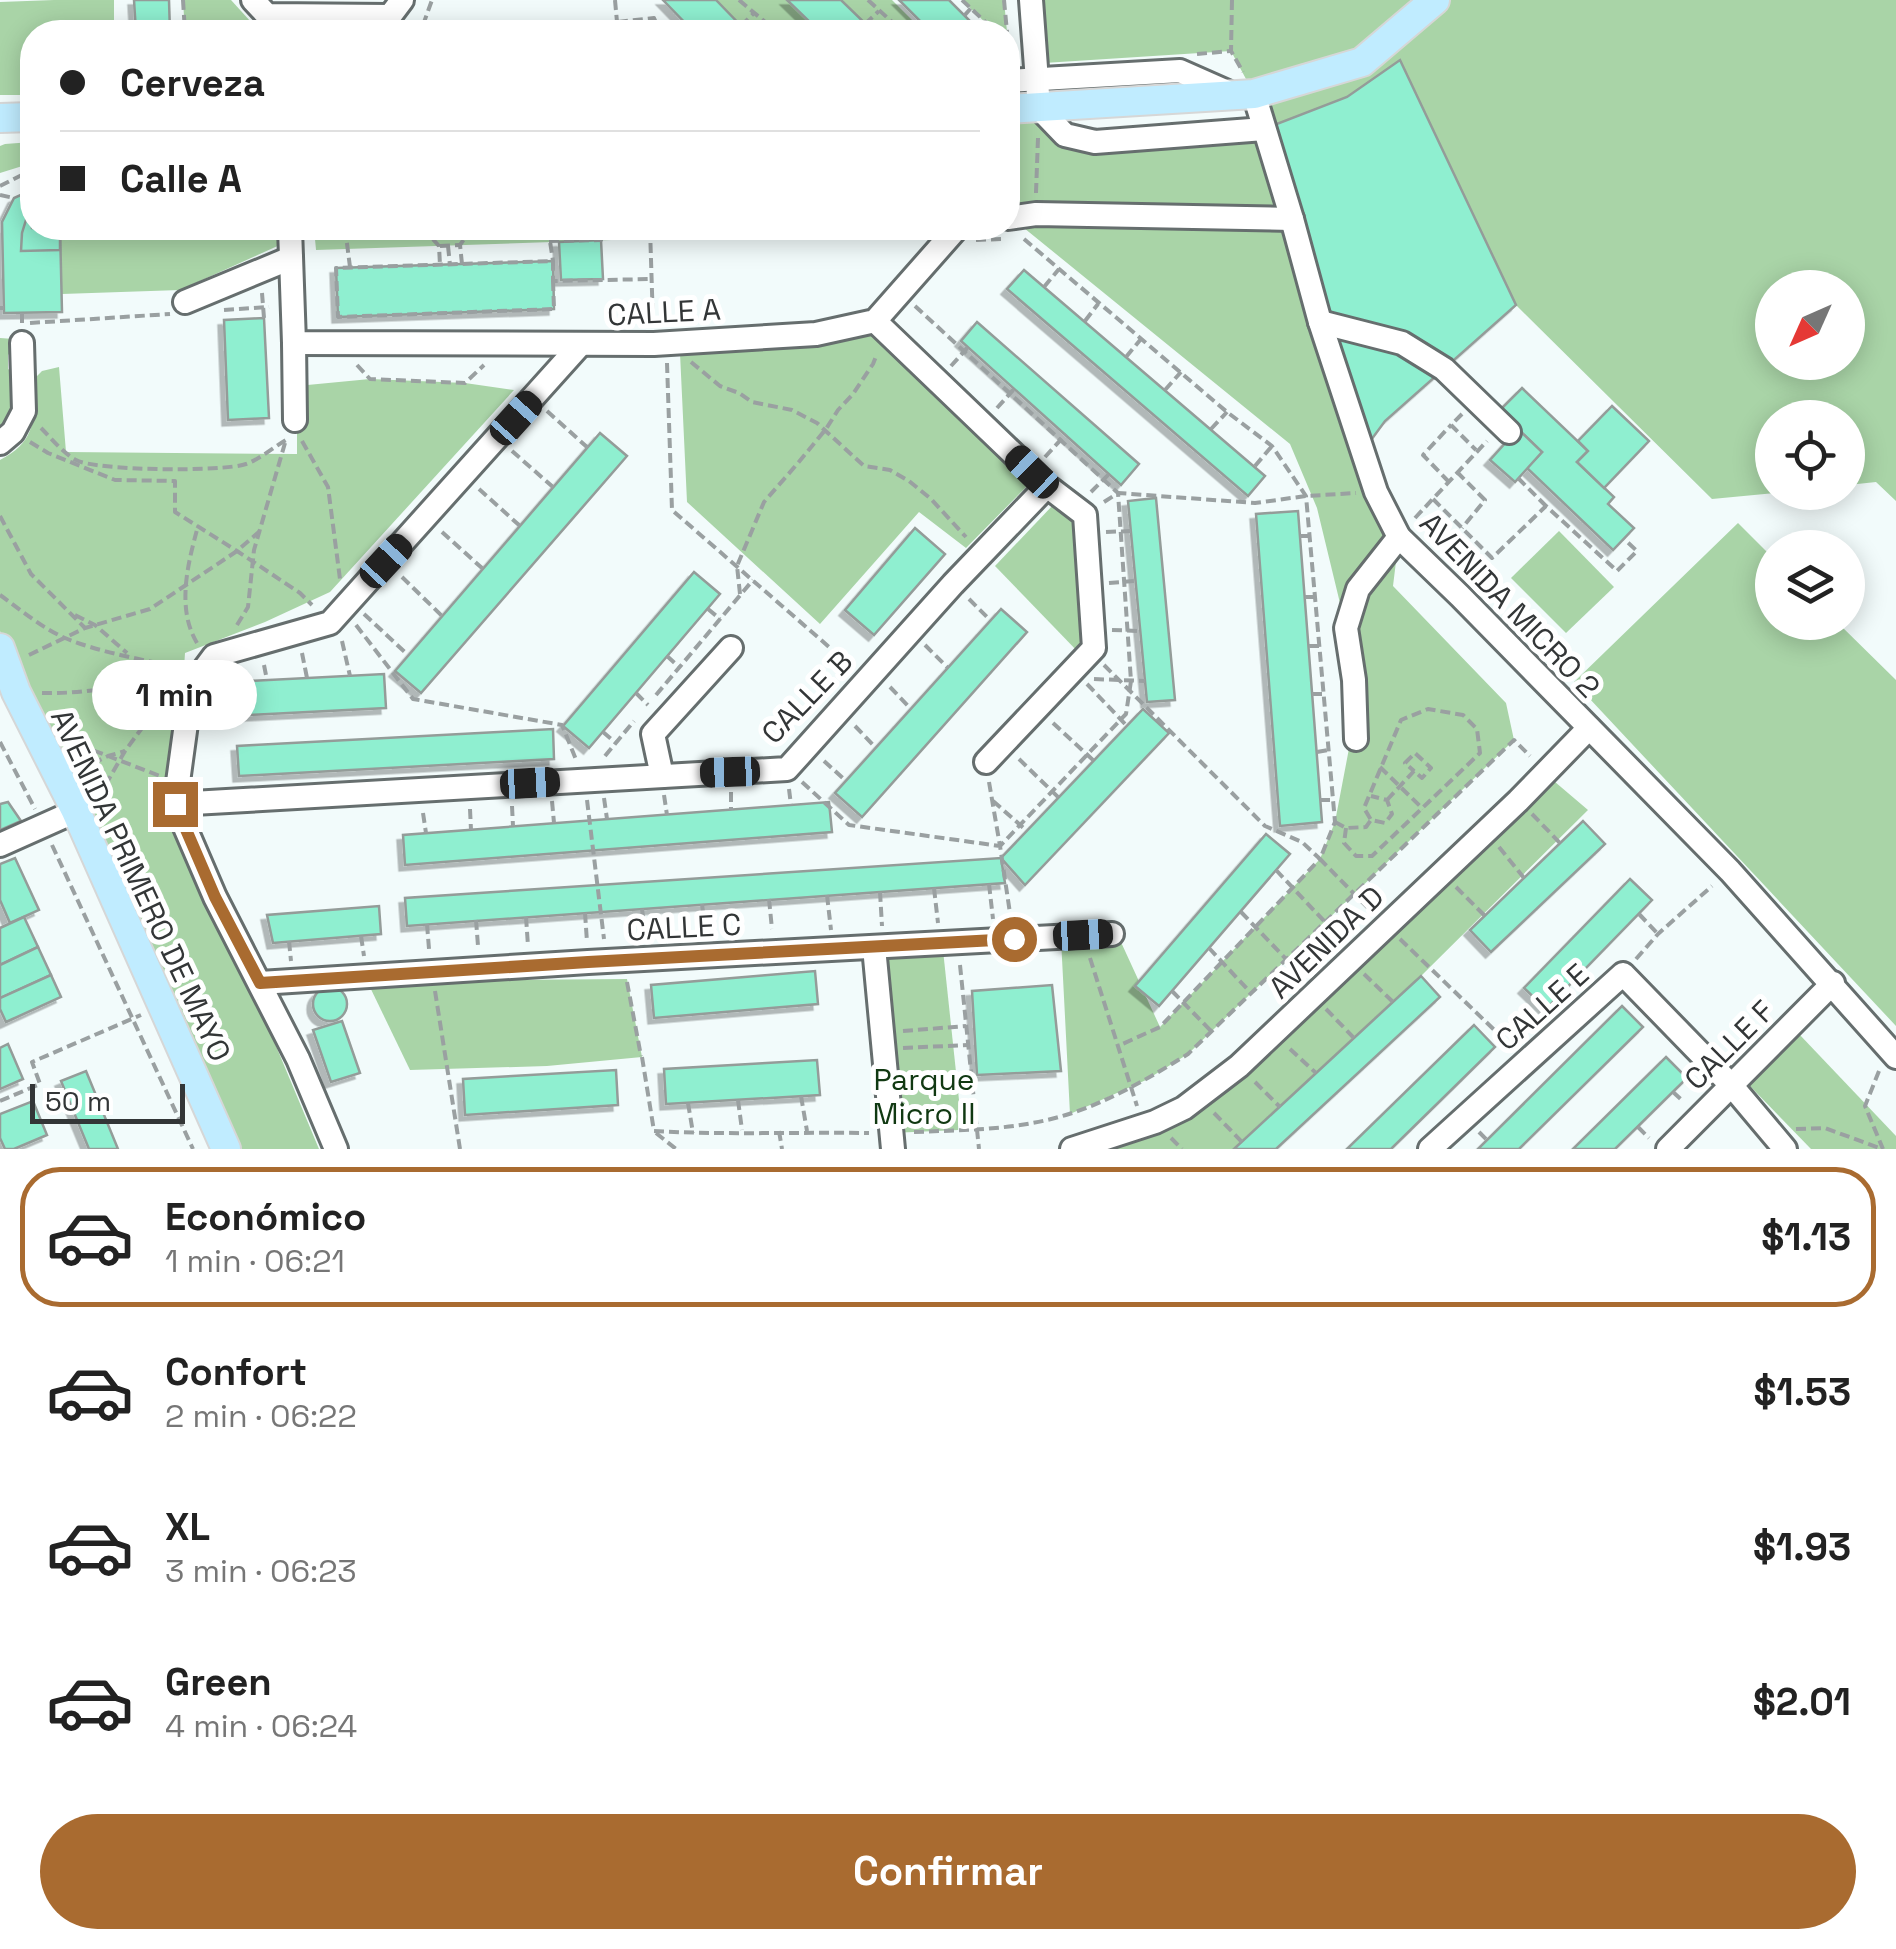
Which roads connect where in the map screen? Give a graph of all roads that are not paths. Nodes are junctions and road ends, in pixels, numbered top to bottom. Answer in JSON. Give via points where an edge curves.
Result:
{"nodes":[{"id":1,"x":253,"y":0,"type":"edge"},
{"id":2,"x":402,"y":0,"type":"edge"},
{"id":3,"x":1032,"y":0,"type":"edge"},
{"id":4,"x":1436,"y":0,"type":"edge"},
{"id":5,"x":305,"y":7,"type":"edge"},
{"id":6,"x":1020,"y":76,"type":"edge"},
{"id":7,"x":1036,"y":80,"type":"junction"},
{"id":8,"x":1245,"y":95,"type":"junction"},
{"id":9,"x":1038,"y":108,"type":"junction"},
{"id":10,"x":1020,"y":109,"type":"edge"},
{"id":11,"x":1264,"y":129,"type":"junction"},
{"id":12,"x":1292,"y":219,"type":"junction"},
{"id":13,"x":1020,"y":221,"type":"edge"},
{"id":14,"x":290,"y":240,"type":"edge"},
{"id":15,"x":957,"y":240,"type":"edge"},
{"id":16,"x":291,"y":258,"type":"junction"},
{"id":17,"x":185,"y":308,"type":"road end"},
{"id":18,"x":1320,"y":322,"type":"junction"},
{"id":19,"x":880,"y":326,"type":"junction"},
{"id":20,"x":22,"y":333,"type":"road end"},
{"id":21,"x":294,"y":343,"type":"junction"},
{"id":22,"x":580,"y":346,"type":"junction"},
{"id":23,"x":1506,"y":428,"type":"road end"},
{"id":24,"x":12,"y":429,"type":"edge"},
{"id":25,"x":291,"y":430,"type":"road end"},
{"id":26,"x":1039,"y":479,"type":"junction"},
{"id":27,"x":1399,"y":536,"type":"junction"},
{"id":28,"x":731,"y":648,"type":"dead end"},
{"id":29,"x":13,"y":652,"type":"edge"},
{"id":30,"x":14,"y":692,"type":"edge"},
{"id":31,"x":1589,"y":728,"type":"junction"},
{"id":32,"x":1356,"y":738,"type":"dead end"},
{"id":33,"x":986,"y":762,"type":"road end"},
{"id":34,"x":662,"y":776,"type":"junction"},
{"id":35,"x":175,"y":804,"type":"junction"},
{"id":36,"x":87,"y":805,"type":"junction"},
{"id":37,"x":0,"y":844,"type":"edge"},
{"id":38,"x":1112,"y":934,"type":"dead end"},
{"id":39,"x":878,"y":940,"type":"junction"},
{"id":40,"x":260,"y":983,"type":"junction"},
{"id":41,"x":1833,"y":983,"type":"junction"},
{"id":42,"x":1892,"y":1052,"type":"edge"},
{"id":43,"x":1732,"y":1086,"type":"junction"},
{"id":44,"x":1777,"y":1140,"type":"edge"},
{"id":45,"x":892,"y":1141,"type":"edge"},
{"id":46,"x":226,"y":1149,"type":"edge"},
{"id":47,"x":336,"y":1149,"type":"edge"},
{"id":48,"x":1072,"y":1149,"type":"edge"},
{"id":49,"x":1430,"y":1149,"type":"edge"},
{"id":50,"x":1668,"y":1149,"type":"edge"}],
"edges":[{"from":1,"to":5,"type":"street","via":[[267,15]]},
{"from":2,"to":5,"type":"street","via":[[390,16]]},
{"from":3,"to":7,"type":"street"},
{"from":4,"to":8,"type":"main road","via":[[1362,62]]},
{"from":6,"to":7,"type":"street"},
{"from":7,"to":8,"type":"street","via":[[1180,71]]},
{"from":7,"to":9,"type":"street"},
{"from":8,"to":9,"type":"main road"},
{"from":8,"to":11,"type":"street","name":"AVENIDA MICRO 2"},
{"from":9,"to":10,"type":"main road"},
{"from":9,"to":11,"type":"street","via":[[1065,135],[1095,142]]},
{"from":11,"to":12,"type":"street","name":"AVENIDA MICRO 2"},
{"from":12,"to":13,"type":"street","via":[[1036,214]]},
{"from":12,"to":18,"type":"street","name":"AVENIDA MICRO 2"},
{"from":14,"to":16,"type":"street"},
{"from":15,"to":19,"type":"street"},
{"from":16,"to":17,"type":"street"},
{"from":16,"to":21,"type":"street"},
{"from":18,"to":23,"type":"street","via":[[1402,343],[1444,369]]},
{"from":18,"to":27,"type":"street","name":"AVENIDA MICRO 2","via":[[1376,492]]},
{"from":19,"to":22,"type":"street","name":"CALLE A"},
{"from":19,"to":26,"type":"street"},
{"from":20,"to":24,"type":"street"},
{"from":21,"to":22,"type":"street"},
{"from":21,"to":25,"type":"street"},
{"from":22,"to":35,"type":"street","name":"CALLE A","via":[[340,612],[214,656],[191,688]]},
{"from":26,"to":33,"type":"street","via":[[1085,515],[1094,648]]},
{"from":26,"to":34,"type":"street","name":"CALLE B","via":[[980,555],[787,769]]},
{"from":27,"to":31,"type":"street","name":"AVENIDA MICRO 2"},
{"from":27,"to":32,"type":"street","via":[[1358,589],[1346,628]]},
{"from":28,"to":34,"type":"street","via":[[653,734]]},
{"from":29,"to":30,"type":"main road","name":"AVENIDA PRIMERO DE MAYO"},
{"from":30,"to":36,"type":"main road","name":"AVENIDA PRIMERO DE MAYO"},
{"from":31,"to":41,"type":"street","name":"AVENIDA MICRO 2"},
{"from":31,"to":48,"type":"street","name":"AVENIDA D","via":[[1351,962],[1200,1098]]},
{"from":34,"to":35,"type":"street","name":"CALLE B"},
{"from":35,"to":40,"type":"street"},
{"from":36,"to":37,"type":"street"},
{"from":36,"to":46,"type":"main road","name":"AVENIDA PRIMERO DE MAYO","via":[[162,1008]]},
{"from":38,"to":39,"type":"street","name":"CALLE C","via":[[950,946]]},
{"from":39,"to":40,"type":"street","name":"CALLE C","via":[[834,949]]},
{"from":39,"to":45,"type":"street"},
{"from":40,"to":47,"type":"street"},
{"from":41,"to":42,"type":"street","name":"AVENIDA MICRO 2"},
{"from":41,"to":43,"type":"street","name":"CALLE F"},
{"from":43,"to":44,"type":"street","name":"CALLE E"},
{"from":43,"to":49,"type":"street","name":"CALLE E","via":[[1623,974]]},
{"from":43,"to":50,"type":"street","name":"CALLE F"}]}
